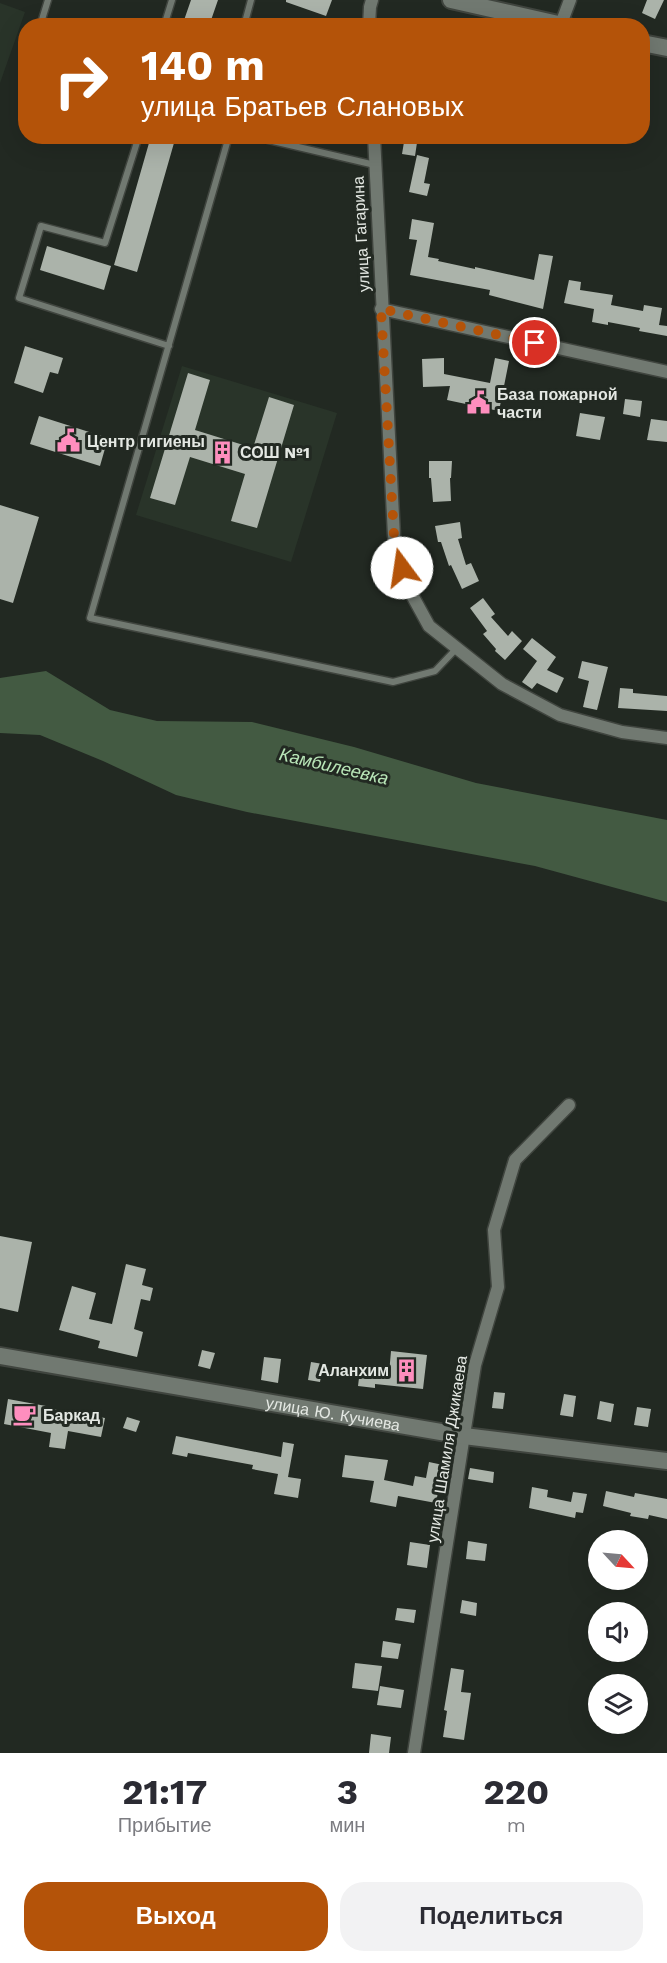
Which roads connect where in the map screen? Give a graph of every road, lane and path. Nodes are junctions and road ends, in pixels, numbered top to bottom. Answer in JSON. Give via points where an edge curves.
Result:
{"nodes":[{"id":1,"x":48,"y":0,"type":"edge"},
{"id":2,"x":172,"y":0,"type":"edge"},
{"id":3,"x":251,"y":0,"type":"edge"},
{"id":4,"x":372,"y":0,"type":"edge"},
{"id":5,"x":451,"y":0,"type":"edge"},
{"id":6,"x":570,"y":0,"type":"edge"},
{"id":7,"x":42,"y":18,"type":"edge"},
{"id":8,"x":166,"y":18,"type":"edge"},
{"id":9,"x":246,"y":18,"type":"edge"},
{"id":10,"x":369,"y":18,"type":"edge"},
{"id":11,"x":532,"y":18,"type":"edge"},
{"id":12,"x":566,"y":18,"type":"edge"},
{"id":13,"x":650,"y":45,"type":"edge"},
{"id":14,"x":667,"y":48,"type":"edge"},
{"id":15,"x":136,"y":144,"type":"edge"},
{"id":16,"x":227,"y":144,"type":"edge"},
{"id":17,"x":285,"y":144,"type":"edge"},
{"id":18,"x":374,"y":144,"type":"edge"},
{"id":19,"x":375,"y":165,"type":"junction"},
{"id":20,"x":381,"y":309,"type":"junction"},
{"id":21,"x":169,"y":346,"type":"junction"},
{"id":22,"x":667,"y":372,"type":"edge"},
{"id":23,"x":457,"y":648,"type":"junction"},
{"id":24,"x":667,"y":738,"type":"edge"},
{"id":25,"x":569,"y":1105,"type":"dead end"},
{"id":26,"x":0,"y":1356,"type":"edge"},
{"id":27,"x":464,"y":1436,"type":"junction"},
{"id":28,"x":667,"y":1461,"type":"edge"},
{"id":29,"x":414,"y":1753,"type":"edge"}],
"edges":[{"from":1,"to":7,"type":"lane"},
{"from":2,"to":8,"type":"lane"},
{"from":3,"to":9,"type":"lane"},
{"from":4,"to":10,"type":"street"},
{"from":5,"to":11,"type":"street"},
{"from":6,"to":12,"type":"street"},
{"from":13,"to":14,"type":"street"},
{"from":15,"to":21,"type":"lane","via":[[105,243],[41,226],[19,298]]},
{"from":16,"to":21,"type":"lane"},
{"from":17,"to":19,"type":"lane"},
{"from":18,"to":19,"type":"street","name":"улица Гагарина"},
{"from":19,"to":20,"type":"street","name":"улица Гагарина"},
{"from":20,"to":22,"type":"street"},
{"from":20,"to":23,"type":"street","name":"улица Гагарина","via":[[394,536],[406,584],[429,626]]},
{"from":21,"to":23,"type":"lane","via":[[90,618],[393,682],[435,671]]},
{"from":23,"to":24,"type":"street","name":"улица Гагарина","via":[[502,684],[560,715],[622,732]]},
{"from":25,"to":27,"type":"street","name":"улица Шамиля Джикаева","via":[[515,1160],[494,1230],[498,1287],[475,1365]]},
{"from":26,"to":27,"type":"street","name":"улица Ю. Кучиева"},
{"from":27,"to":28,"type":"street","name":"улица Ю. Кучиева"},
{"from":27,"to":29,"type":"street","name":"улица Шамиля Джикаева"}]}
